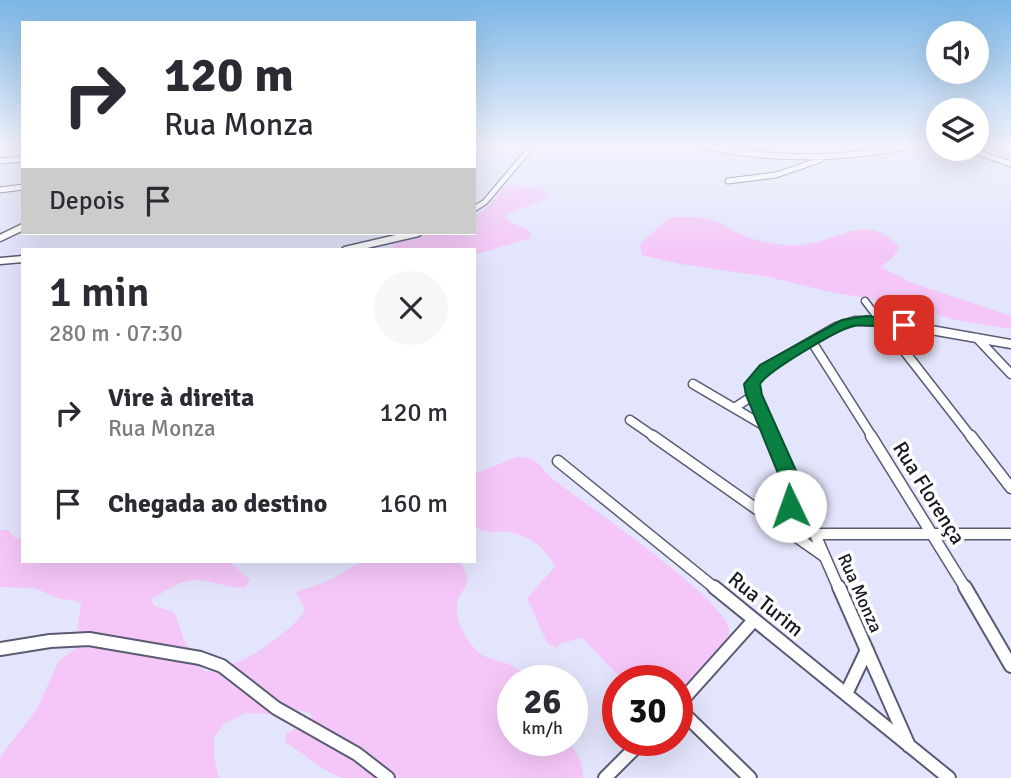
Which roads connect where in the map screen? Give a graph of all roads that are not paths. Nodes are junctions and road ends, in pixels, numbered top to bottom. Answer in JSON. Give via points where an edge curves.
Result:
{"nodes":[{"id":1,"x":502,"y":181,"type":"edge"},
{"id":2,"x":21,"y":187,"type":"edge"},
{"id":3,"x":0,"y":190,"type":"edge"},
{"id":4,"x":476,"y":208,"type":"edge"},
{"id":5,"x":21,"y":228,"type":"edge"},
{"id":6,"x":409,"y":235,"type":"edge"},
{"id":7,"x":0,"y":238,"type":"edge"},
{"id":8,"x":354,"y":248,"type":"edge"},
{"id":9,"x":21,"y":259,"type":"edge"},
{"id":10,"x":0,"y":261,"type":"edge"},
{"id":11,"x":865,"y":301,"type":"dead end"},
{"id":12,"x":880,"y":321,"type":"junction"},
{"id":13,"x":976,"y":338,"type":"junction"},
{"id":14,"x":812,"y":342,"type":"junction"},
{"id":15,"x":1011,"y":344,"type":"edge"},
{"id":16,"x":1011,"y":374,"type":"edge"},
{"id":17,"x":693,"y":384,"type":"dead end"},
{"id":18,"x":754,"y":395,"type":"junction"},
{"id":19,"x":734,"y":408,"type":"junction"},
{"id":20,"x":630,"y":420,"type":"dead end"},
{"id":21,"x":768,"y":428,"type":"junction"},
{"id":22,"x":558,"y":461,"type":"dead end"},
{"id":23,"x":1011,"y":488,"type":"edge"},
{"id":24,"x":797,"y":495,"type":"junction"},
{"id":25,"x":776,"y":522,"type":"junction"},
{"id":26,"x":816,"y":534,"type":"junction"},
{"id":27,"x":933,"y":534,"type":"junction"},
{"id":28,"x":1011,"y":534,"type":"edge"},
{"id":29,"x":825,"y":557,"type":"junction"},
{"id":30,"x":754,"y":620,"type":"junction"},
{"id":31,"x":0,"y":649,"type":"edge"},
{"id":32,"x":867,"y":650,"type":"junction"},
{"id":33,"x":1011,"y":666,"type":"edge"},
{"id":34,"x":693,"y":688,"type":"edge"},
{"id":35,"x":846,"y":694,"type":"junction"},
{"id":36,"x":693,"y":722,"type":"edge"},
{"id":37,"x":909,"y":746,"type":"junction"},
{"id":38,"x":627,"y":756,"type":"edge"},
{"id":39,"x":388,"y":778,"type":"edge"},
{"id":40,"x":605,"y":778,"type":"edge"},
{"id":41,"x":750,"y":778,"type":"edge"},
{"id":42,"x":949,"y":778,"type":"edge"}],
"edges":[{"from":1,"to":4,"type":"street"},
{"from":2,"to":3,"type":"street"},
{"from":5,"to":7,"type":"street"},
{"from":6,"to":8,"type":"street"},
{"from":9,"to":10,"type":"street"},
{"from":11,"to":12,"type":"street"},
{"from":12,"to":13,"type":"street"},
{"from":12,"to":14,"type":"street","via":[[847,323]]},
{"from":12,"to":23,"type":"street"},
{"from":13,"to":15,"type":"street"},
{"from":13,"to":16,"type":"street"},
{"from":14,"to":18,"type":"street","via":[[765,368],[752,384]]},
{"from":14,"to":27,"type":"street","name":"Rua Florença"},
{"from":17,"to":19,"type":"street"},
{"from":18,"to":19,"type":"street"},
{"from":18,"to":21,"type":"street","name":"Rua Monza"},
{"from":19,"to":21,"type":"street"},
{"from":20,"to":25,"type":"street"},
{"from":21,"to":24,"type":"street","name":"Rua Monza"},
{"from":22,"to":30,"type":"street","name":"Rua Turim"},
{"from":24,"to":25,"type":"street"},
{"from":24,"to":26,"type":"street","name":"Rua Monza"},
{"from":25,"to":29,"type":"street"},
{"from":26,"to":27,"type":"street"},
{"from":26,"to":29,"type":"street","name":"Rua Monza"},
{"from":27,"to":28,"type":"street"},
{"from":27,"to":33,"type":"street","name":"Rua Florença"},
{"from":29,"to":32,"type":"street","name":"Rua Monza"},
{"from":30,"to":34,"type":"street"},
{"from":30,"to":35,"type":"street","name":"Rua Turim"},
{"from":31,"to":39,"type":"street","via":[[89,639],[200,658],[222,666],[276,708],[357,754]]},
{"from":32,"to":35,"type":"street","name":"Rua Monza"},
{"from":32,"to":37,"type":"street","name":"Rua Monza"},
{"from":35,"to":37,"type":"street","name":"Rua Turim"},
{"from":36,"to":41,"type":"street"},
{"from":37,"to":42,"type":"street","name":"Rua Turim"},
{"from":38,"to":40,"type":"street"}]}
